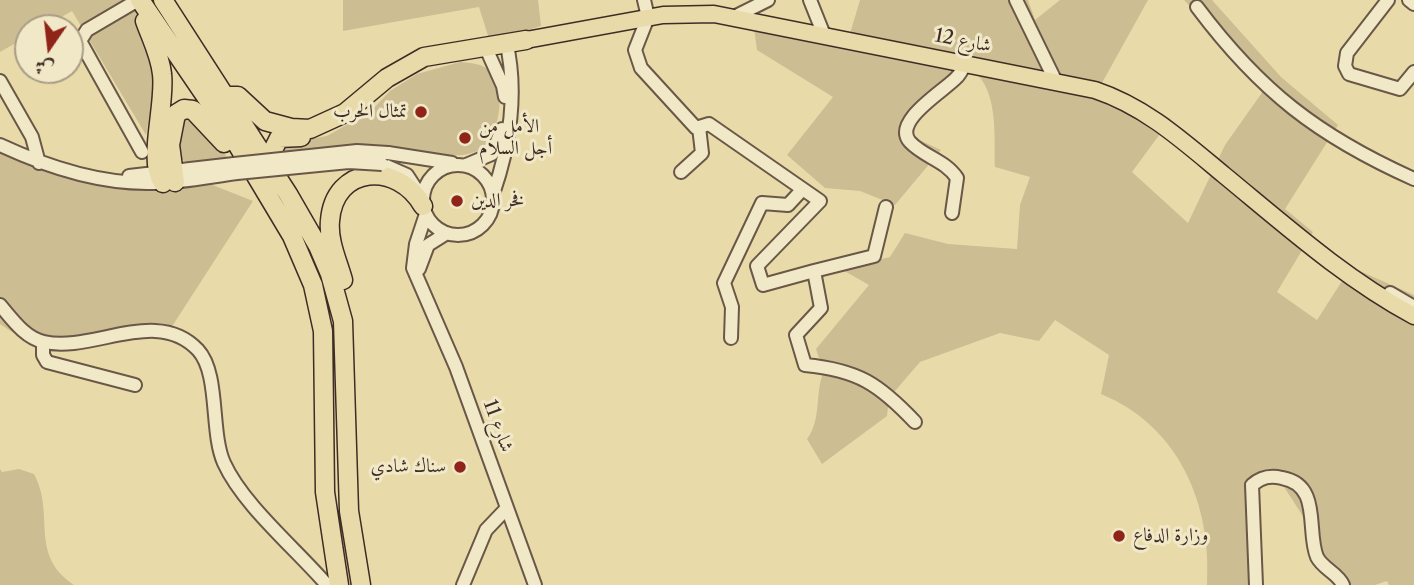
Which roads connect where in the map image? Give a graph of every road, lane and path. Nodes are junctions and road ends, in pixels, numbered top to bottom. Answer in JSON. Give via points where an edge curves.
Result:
{"nodes":[{"id":1,"x":163,"y":0,"type":"edge"},
{"id":2,"x":644,"y":0,"type":"edge"},
{"id":3,"x":768,"y":0,"type":"edge"},
{"id":4,"x":810,"y":0,"type":"edge"},
{"id":5,"x":1016,"y":0,"type":"edge"},
{"id":6,"x":1388,"y":0,"type":"edge"},
{"id":7,"x":1409,"y":0,"type":"edge"},
{"id":8,"x":140,"y":1,"type":"edge"},
{"id":9,"x":1414,"y":4,"type":"edge"},
{"id":10,"x":1197,"y":7,"type":"dead end"},
{"id":11,"x":648,"y":18,"type":"junction"},
{"id":12,"x":734,"y":18,"type":"junction"},
{"id":13,"x":824,"y":35,"type":"junction"},
{"id":14,"x":526,"y":40,"type":"joint"},
{"id":15,"x":506,"y":45,"type":"junction"},
{"id":16,"x":486,"y":50,"type":"junction"},
{"id":17,"x":966,"y":63,"type":"junction"},
{"id":18,"x":1414,"y":72,"type":"edge"},
{"id":19,"x":0,"y":81,"type":"edge"},
{"id":20,"x":1056,"y":82,"type":"junction"},
{"id":21,"x":226,"y":96,"type":"junction"},
{"id":22,"x":699,"y":127,"type":"junction"},
{"id":23,"x":0,"y":145,"type":"edge"},
{"id":24,"x":142,"y":152,"type":"dead end"},
{"id":25,"x":385,"y":158,"type":"junction"},
{"id":26,"x":39,"y":163,"type":"junction"},
{"id":27,"x":463,"y":165,"type":"junction"},
{"id":28,"x":271,"y":167,"type":"junction"},
{"id":29,"x":681,"y":172,"type":"dead end"},
{"id":30,"x":167,"y":178,"type":"junction"},
{"id":31,"x":1414,"y":179,"type":"edge"},
{"id":32,"x":801,"y":191,"type":"junction"},
{"id":33,"x":493,"y":195,"type":"junction"},
{"id":34,"x":272,"y":203,"type":"junction"},
{"id":35,"x":424,"y":207,"type":"junction"},
{"id":36,"x":886,"y":207,"type":"dead end"},
{"id":37,"x":952,"y":213,"type":"dead end"},
{"id":38,"x":447,"y":233,"type":"junction"},
{"id":39,"x":814,"y":271,"type":"junction"},
{"id":40,"x":1341,"y":272,"type":"junction"},
{"id":41,"x":418,"y":283,"type":"junction"},
{"id":42,"x":0,"y":305,"type":"edge"},
{"id":43,"x":1414,"y":307,"type":"edge"},
{"id":44,"x":1414,"y":316,"type":"edge"},
{"id":45,"x":344,"y":321,"type":"junction"},
{"id":46,"x":1414,"y":323,"type":"edge"},
{"id":47,"x":731,"y":338,"type":"dead end"},
{"id":48,"x":43,"y":342,"type":"junction"},
{"id":49,"x":135,"y":386,"type":"dead end"},
{"id":50,"x":915,"y":422,"type":"dead end"},
{"id":51,"x":507,"y":509,"type":"junction"},
{"id":52,"x":327,"y":585,"type":"edge"},
{"id":53,"x":339,"y":585,"type":"edge"},
{"id":54,"x":361,"y":585,"type":"edge"},
{"id":55,"x":463,"y":585,"type":"edge"},
{"id":56,"x":535,"y":585,"type":"edge"},
{"id":57,"x":1256,"y":585,"type":"edge"},
{"id":58,"x":1343,"y":585,"type":"edge"}],
"edges":[{"from":1,"to":21,"type":"highway"},
{"from":2,"to":11,"type":"street"},
{"from":3,"to":12,"type":"street"},
{"from":4,"to":13,"type":"street"},
{"from":5,"to":20,"type":"street"},
{"from":6,"to":18,"type":"street","via":[[1347,53],[1345,66],[1349,74],[1400,89]]},
{"from":7,"to":9,"type":"street"},
{"from":8,"to":24,"type":"street","via":[[92,26],[80,46]]},
{"from":8,"to":30,"type":"highway","via":[[162,71],[163,108],[156,156]]},
{"from":8,"to":34,"type":"highway","via":[[228,129]]},
{"from":10,"to":31,"type":"street","via":[[1230,51],[1298,115]]},
{"from":11,"to":12,"type":"main road","name":"شارع 12","via":[[696,12]]},
{"from":11,"to":14,"type":"main road","name":"شارع 12"},
{"from":11,"to":22,"type":"street","via":[[635,50],[641,68]]},
{"from":12,"to":13,"type":"main road","name":"شارع 12"},
{"from":13,"to":17,"type":"main road","name":"شارع 12"},
{"from":14,"to":15,"type":"highway"},
{"from":15,"to":16,"type":"highway"},
{"from":15,"to":33,"type":"street","via":[[512,106]]},
{"from":16,"to":21,"type":"highway","via":[[454,50],[409,63],[345,113],[310,129],[265,121],[238,96]]},
{"from":16,"to":27,"type":"street","via":[[503,86],[503,120],[492,154]]},
{"from":16,"to":28,"type":"highway","via":[[426,64],[391,83],[361,110],[327,131],[279,138]]},
{"from":17,"to":20,"type":"main road","name":"شارع 12"},
{"from":17,"to":37,"type":"street","via":[[908,122],[906,131],[911,143],[944,163],[957,178]]},
{"from":19,"to":26,"type":"street","via":[[32,136]]},
{"from":20,"to":40,"type":"main road","name":"شارع 12","via":[[1120,99],[1155,119]]},
{"from":21,"to":28,"type":"highway"},
{"from":22,"to":29,"type":"street","via":[[702,153]]},
{"from":22,"to":32,"type":"street","via":[[709,124]]},
{"from":23,"to":26,"type":"street"},
{"from":25,"to":27,"type":"street"},
{"from":25,"to":30,"type":"street","bridge":true,"via":[[357,151]]},
{"from":25,"to":35,"type":"street","via":[[416,184]]},
{"from":26,"to":30,"type":"street","via":[[104,177]]},
{"from":27,"to":33,"type":"street","via":[[484,176]]},
{"from":27,"to":35,"type":"street","via":[[438,171],[429,179]]},
{"from":28,"to":45,"type":"highway","via":[[318,246]]},
{"from":30,"to":34,"type":"highway","via":[[172,122],[176,114],[189,109],[207,121]]},
{"from":32,"to":39,"type":"street","via":[[820,201],[757,266],[763,285]]},
{"from":32,"to":47,"type":"street","via":[[788,205],[762,203],[724,284],[732,307]]},
{"from":33,"to":38,"type":"street","via":[[482,225],[461,234]]},
{"from":34,"to":53,"type":"highway","via":[[304,262],[320,311],[325,492]]},
{"from":35,"to":38,"type":"street"},
{"from":35,"to":41,"type":"street","name":"شارع 11","via":[[413,261]]},
{"from":35,"to":45,"type":"highway","via":[[407,184],[387,176],[362,176],[342,192],[333,206],[330,231],[348,303]]},
{"from":36,"to":39,"type":"street","via":[[874,256]]},
{"from":38,"to":41,"type":"street","via":[[423,253]]},
{"from":39,"to":50,"type":"street","via":[[821,308],[796,335],[805,365],[842,368],[888,394]]},
{"from":40,"to":43,"type":"street","via":[[1353,273]]},
{"from":40,"to":44,"type":"main road","name":"شارع 12"},
{"from":40,"to":46,"type":"main road","name":"شارع 12","via":[[1357,289]]},
{"from":41,"to":51,"type":"street","name":"شارع 11","via":[[456,367]]},
{"from":42,"to":48,"type":"street","via":[[20,328]]},
{"from":45,"to":54,"type":"highway","via":[[349,511]]},
{"from":48,"to":49,"type":"street","via":[[47,362]]},
{"from":48,"to":52,"type":"street","via":[[155,331],[183,339],[199,351],[211,385],[217,441],[230,476]]},
{"from":51,"to":55,"type":"street","via":[[486,530]]},
{"from":51,"to":56,"type":"street","name":"شارع 11"},
{"from":57,"to":58,"type":"street","via":[[1252,485],[1272,476],[1289,479],[1303,491],[1314,521],[1317,556]]}]}
